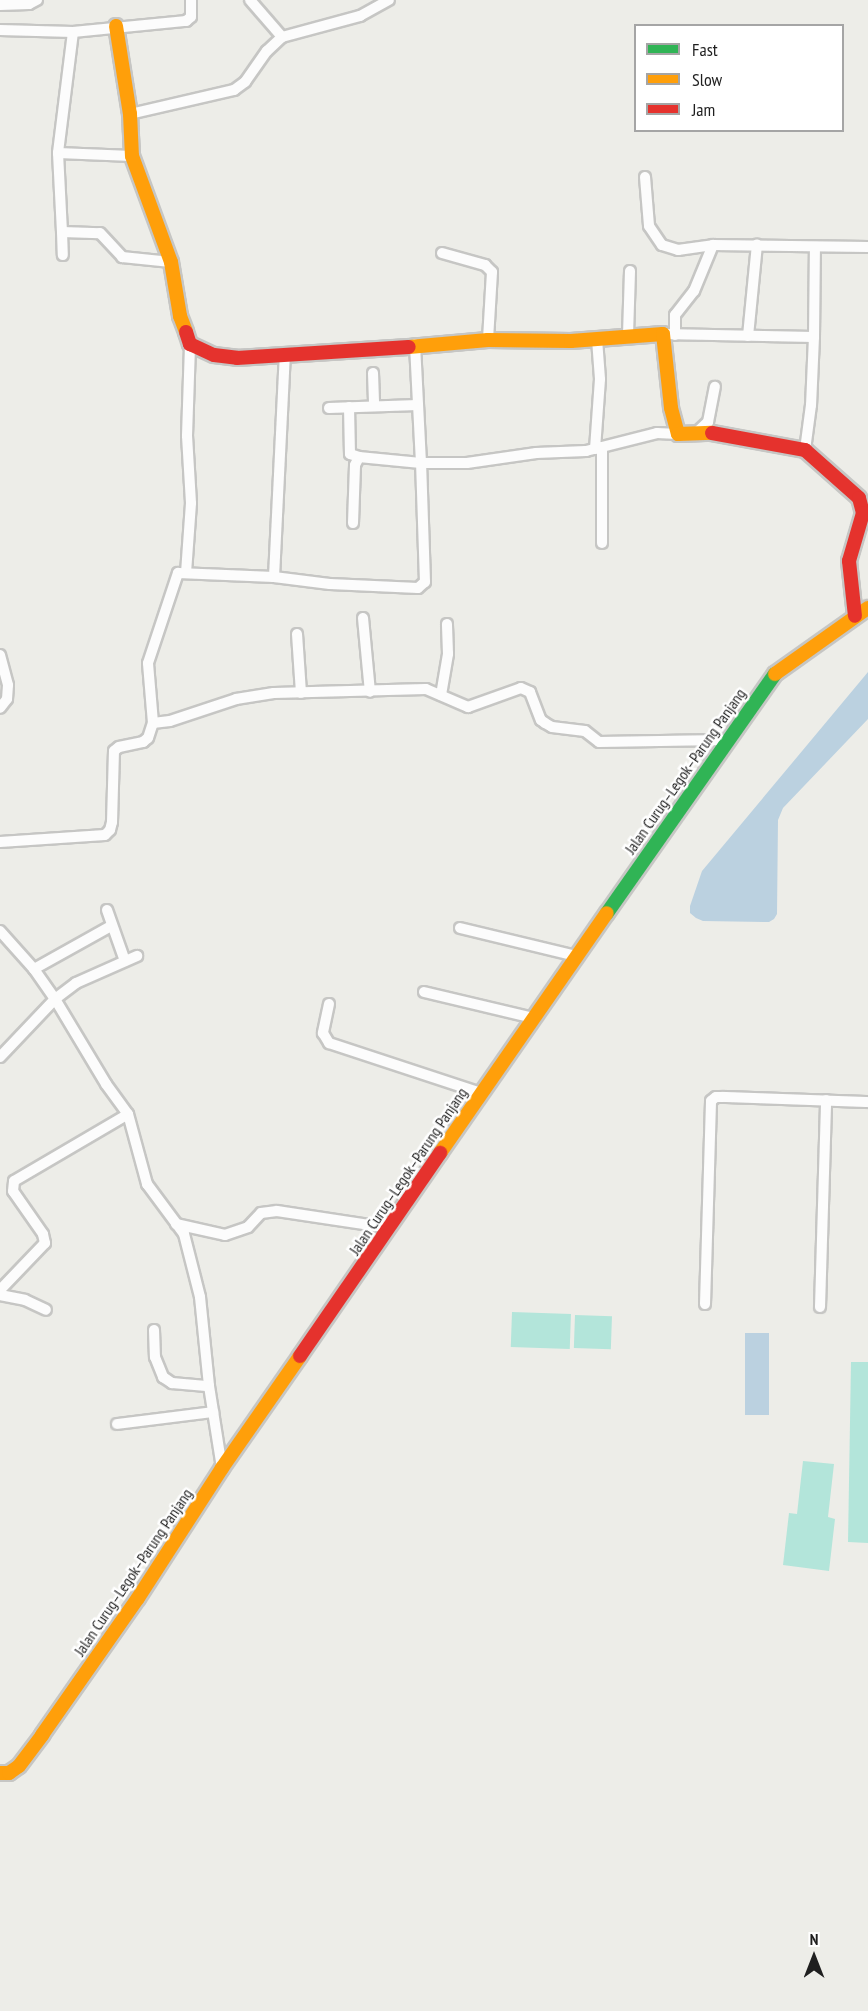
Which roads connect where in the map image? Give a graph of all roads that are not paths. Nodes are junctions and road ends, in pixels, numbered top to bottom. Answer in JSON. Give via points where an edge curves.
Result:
{"nodes":[{"id":1,"x":37,"y":0,"type":"edge"},
{"id":2,"x":191,"y":0,"type":"edge"},
{"id":3,"x":250,"y":0,"type":"edge"},
{"id":4,"x":388,"y":0,"type":"edge"},
{"id":5,"x":0,"y":5,"type":"edge"},
{"id":6,"x":116,"y":26,"type":"junction"},
{"id":7,"x":0,"y":30,"type":"edge"},
{"id":8,"x":73,"y":32,"type":"junction"},
{"id":9,"x":282,"y":37,"type":"junction"},
{"id":10,"x":130,"y":114,"type":"junction"},
{"id":11,"x":58,"y":153,"type":"junction"},
{"id":12,"x":132,"y":156,"type":"junction"},
{"id":13,"x":645,"y":177,"type":"dead end"},
{"id":14,"x":63,"y":232,"type":"junction"},
{"id":15,"x":757,"y":244,"type":"junction"},
{"id":16,"x":713,"y":245,"type":"junction"},
{"id":17,"x":815,"y":246,"type":"junction"},
{"id":18,"x":868,"y":247,"type":"edge"},
{"id":19,"x":442,"y":253,"type":"dead end"},
{"id":20,"x":63,"y":255,"type":"dead end"},
{"id":21,"x":171,"y":262,"type":"junction"},
{"id":22,"x":630,"y":271,"type":"dead end"},
{"id":23,"x":628,"y":335,"type":"junction"},
{"id":24,"x":669,"y":335,"type":"junction"},
{"id":25,"x":748,"y":336,"type":"junction"},
{"id":26,"x":814,"y":337,"type":"junction"},
{"id":27,"x":597,"y":339,"type":"junction"},
{"id":28,"x":488,"y":340,"type":"junction"},
{"id":29,"x":190,"y":344,"type":"junction"},
{"id":30,"x":415,"y":344,"type":"junction"},
{"id":31,"x":285,"y":356,"type":"junction"},
{"id":32,"x":373,"y":373,"type":"dead end"},
{"id":33,"x":715,"y":387,"type":"dead end"},
{"id":34,"x":418,"y":405,"type":"junction"},
{"id":35,"x":374,"y":406,"type":"junction"},
{"id":36,"x":349,"y":407,"type":"junction"},
{"id":37,"x":329,"y":408,"type":"dead end"},
{"id":38,"x":678,"y":434,"type":"junction"},
{"id":39,"x":694,"y":434,"type":"junction"},
{"id":40,"x":598,"y":448,"type":"junction"},
{"id":41,"x":805,"y":450,"type":"junction"},
{"id":42,"x":359,"y":457,"type":"junction"},
{"id":43,"x":421,"y":463,"type":"junction"},
{"id":44,"x":353,"y":523,"type":"dead end"},
{"id":45,"x":602,"y":543,"type":"dead end"},
{"id":46,"x":186,"y":573,"type":"junction"},
{"id":47,"x":274,"y":577,"type":"junction"},
{"id":48,"x":868,"y":608,"type":"edge"},
{"id":49,"x":855,"y":616,"type":"junction"},
{"id":50,"x":363,"y":618,"type":"dead end"},
{"id":51,"x":447,"y":624,"type":"dead end"},
{"id":52,"x":297,"y":634,"type":"dead end"},
{"id":53,"x":0,"y":655,"type":"edge"},
{"id":54,"x":370,"y":692,"type":"junction"},
{"id":55,"x":301,"y":693,"type":"junction"},
{"id":56,"x":441,"y":695,"type":"junction"},
{"id":57,"x":0,"y":708,"type":"edge"},
{"id":58,"x":153,"y":723,"type":"junction"},
{"id":59,"x":725,"y":740,"type":"junction"},
{"id":60,"x":0,"y":842,"type":"edge"},
{"id":61,"x":107,"y":910,"type":"dead end"},
{"id":62,"x":111,"y":926,"type":"junction"},
{"id":63,"x":460,"y":928,"type":"dead end"},
{"id":64,"x":0,"y":932,"type":"edge"},
{"id":65,"x":136,"y":956,"type":"dead end"},
{"id":66,"x":576,"y":956,"type":"junction"},
{"id":67,"x":125,"y":961,"type":"junction"},
{"id":68,"x":34,"y":969,"type":"junction"},
{"id":69,"x":424,"y":992,"type":"dead end"},
{"id":70,"x":55,"y":999,"type":"junction"},
{"id":71,"x":329,"y":1004,"type":"dead end"},
{"id":72,"x":533,"y":1018,"type":"junction"},
{"id":73,"x":0,"y":1057,"type":"edge"},
{"id":74,"x":481,"y":1092,"type":"junction"},
{"id":75,"x":826,"y":1100,"type":"junction"},
{"id":76,"x":868,"y":1102,"type":"edge"},
{"id":77,"x":128,"y":1114,"type":"junction"},
{"id":78,"x":176,"y":1224,"type":"junction"},
{"id":79,"x":389,"y":1228,"type":"junction"},
{"id":80,"x":0,"y":1290,"type":"edge"},
{"id":81,"x":0,"y":1295,"type":"edge"},
{"id":82,"x":705,"y":1304,"type":"dead end"},
{"id":83,"x":820,"y":1307,"type":"dead end"},
{"id":84,"x":46,"y":1310,"type":"dead end"},
{"id":85,"x":154,"y":1330,"type":"dead end"},
{"id":86,"x":209,"y":1386,"type":"junction"},
{"id":87,"x":213,"y":1412,"type":"junction"},
{"id":88,"x":117,"y":1424,"type":"dead end"},
{"id":89,"x":222,"y":1468,"type":"junction"},
{"id":90,"x":0,"y":1773,"type":"edge"}],
"edges":[{"from":1,"to":5,"type":"street"},
{"from":2,"to":6,"type":"street","via":[[189,20]]},
{"from":3,"to":9,"type":"street"},
{"from":4,"to":9,"type":"street","via":[[360,16]]},
{"from":6,"to":8,"type":"street"},
{"from":6,"to":10,"type":"main road"},
{"from":7,"to":8,"type":"street"},
{"from":8,"to":11,"type":"street"},
{"from":9,"to":10,"type":"street","via":[[234,90]]},
{"from":10,"to":12,"type":"main road"},
{"from":11,"to":12,"type":"street"},
{"from":11,"to":14,"type":"street"},
{"from":12,"to":21,"type":"main road"},
{"from":13,"to":16,"type":"street","via":[[649,226],[662,245],[678,250]]},
{"from":14,"to":20,"type":"street"},
{"from":14,"to":21,"type":"street","via":[[100,233],[122,257]]},
{"from":15,"to":16,"type":"street"},
{"from":15,"to":17,"type":"street"},
{"from":15,"to":25,"type":"street"},
{"from":16,"to":24,"type":"street","via":[[694,291],[675,315]]},
{"from":17,"to":18,"type":"street"},
{"from":17,"to":26,"type":"street"},
{"from":19,"to":28,"type":"street","via":[[485,266],[492,272]]},
{"from":21,"to":29,"type":"main road","via":[[180,316]]},
{"from":22,"to":23,"type":"street"},
{"from":23,"to":24,"type":"main road"},
{"from":23,"to":27,"type":"main road"},
{"from":24,"to":25,"type":"street"},
{"from":24,"to":38,"type":"main road","via":[[671,408]]},
{"from":25,"to":26,"type":"street"},
{"from":26,"to":41,"type":"street"},
{"from":27,"to":28,"type":"main road"},
{"from":27,"to":40,"type":"street"},
{"from":28,"to":30,"type":"main road"},
{"from":29,"to":31,"type":"main road","via":[[214,355],[237,358]]},
{"from":29,"to":46,"type":"street","via":[[187,436],[191,502]]},
{"from":30,"to":31,"type":"main road"},
{"from":30,"to":34,"type":"street"},
{"from":31,"to":47,"type":"street"},
{"from":32,"to":35,"type":"street"},
{"from":33,"to":39,"type":"street","via":[[708,422]]},
{"from":34,"to":35,"type":"street"},
{"from":34,"to":43,"type":"street"},
{"from":35,"to":36,"type":"street"},
{"from":36,"to":37,"type":"street"},
{"from":36,"to":42,"type":"street","via":[[350,454]]},
{"from":38,"to":39,"type":"main road"},
{"from":38,"to":40,"type":"street","via":[[657,433]]},
{"from":39,"to":41,"type":"main road","via":[[720,434]]},
{"from":40,"to":43,"type":"street","via":[[467,463]]},
{"from":40,"to":45,"type":"street"},
{"from":41,"to":49,"type":"main road","via":[[862,505],[860,529],[849,552]]},
{"from":42,"to":43,"type":"street"},
{"from":42,"to":44,"type":"street","via":[[355,465]]},
{"from":43,"to":47,"type":"street","via":[[423,585],[397,588]]},
{"from":46,"to":47,"type":"street"},
{"from":46,"to":58,"type":"street","via":[[175,577],[148,663]]},
{"from":48,"to":49,"type":"main road","name":"Jalan Curug–Legok–Parung Panjang"},
{"from":49,"to":59,"type":"main road","name":"Jalan Curug–Legok–Parung Panjang","via":[[774,673]]},
{"from":50,"to":54,"type":"street"},
{"from":51,"to":56,"type":"street","via":[[447,674]]},
{"from":52,"to":55,"type":"street"},
{"from":53,"to":57,"type":"street","via":[[8,685],[7,699]]},
{"from":54,"to":55,"type":"street"},
{"from":54,"to":56,"type":"street","via":[[426,690]]},
{"from":55,"to":58,"type":"street","via":[[236,699]]},
{"from":56,"to":59,"type":"street","via":[[468,707],[526,689],[545,723],[585,731],[599,742]]},
{"from":58,"to":60,"type":"street","via":[[143,742],[114,751],[112,822],[105,835]]},
{"from":59,"to":66,"type":"main road","name":"Jalan Curug–Legok–Parung Panjang"},
{"from":61,"to":62,"type":"street"},
{"from":62,"to":67,"type":"street"},
{"from":62,"to":68,"type":"street"},
{"from":63,"to":66,"type":"street"},
{"from":64,"to":68,"type":"street"},
{"from":65,"to":67,"type":"street"},
{"from":66,"to":72,"type":"main road","name":"Jalan Curug–Legok–Parung Panjang"},
{"from":67,"to":70,"type":"street","via":[[76,983]]},
{"from":68,"to":70,"type":"street"},
{"from":69,"to":72,"type":"street"},
{"from":70,"to":73,"type":"street"},
{"from":70,"to":77,"type":"street"},
{"from":71,"to":74,"type":"street","via":[[323,1034],[329,1043]]},
{"from":72,"to":74,"type":"main road","name":"Jalan Curug–Legok–Parung Panjang"},
{"from":74,"to":79,"type":"main road","name":"Jalan Curug–Legok–Parung Panjang"},
{"from":75,"to":76,"type":"street"},
{"from":75,"to":82,"type":"street","via":[[724,1097],[711,1101]]},
{"from":75,"to":83,"type":"street"},
{"from":77,"to":78,"type":"street","via":[[147,1184]]},
{"from":77,"to":80,"type":"street","via":[[14,1181],[13,1191],[43,1234],[45,1243]]},
{"from":78,"to":79,"type":"street","via":[[225,1235],[248,1227],[261,1213],[277,1211]]},
{"from":78,"to":86,"type":"street","via":[[184,1234],[198,1287]]},
{"from":79,"to":89,"type":"main road","name":"Jalan Curug–Legok–Parung Panjang"},
{"from":81,"to":84,"type":"street"},
{"from":85,"to":86,"type":"street","via":[[155,1357],[163,1377],[172,1383]]},
{"from":86,"to":87,"type":"street"},
{"from":87,"to":88,"type":"street"},
{"from":87,"to":89,"type":"street"},
{"from":89,"to":90,"type":"main road","name":"Jalan Curug–Legok–Parung Panjang","via":[[138,1598],[42,1735],[14,1770]]}]}
